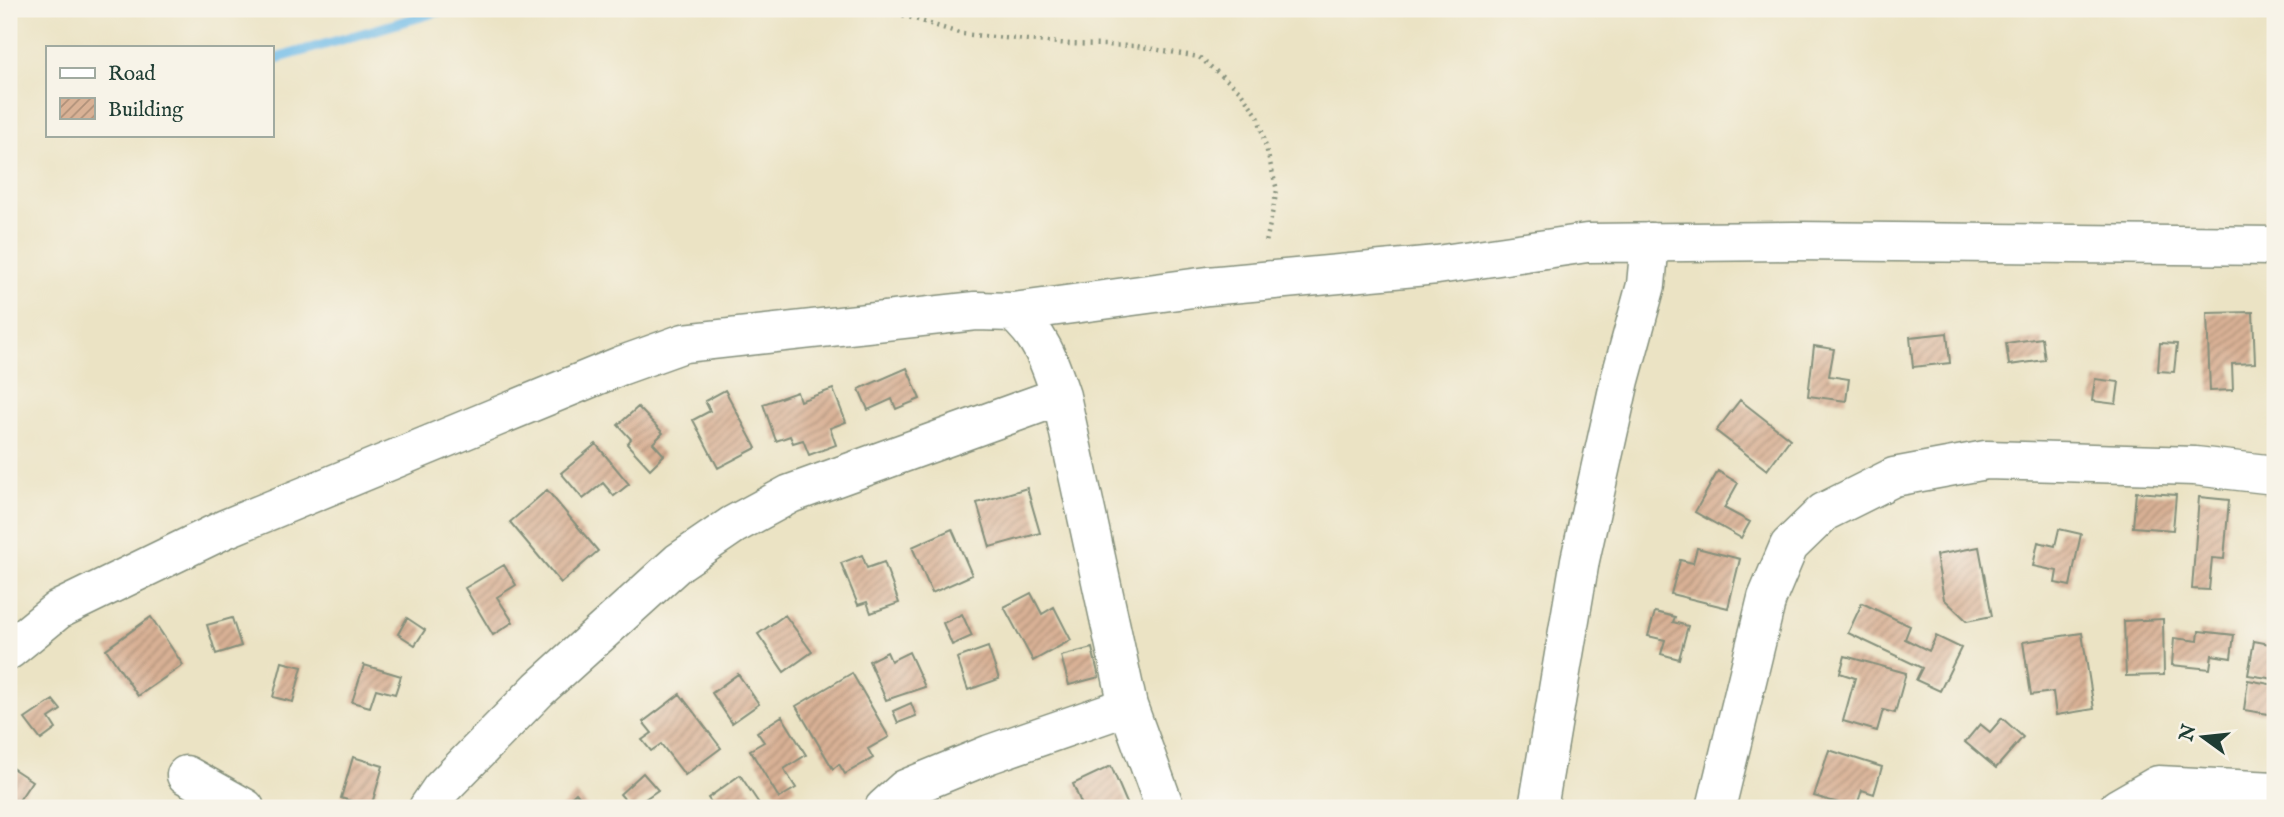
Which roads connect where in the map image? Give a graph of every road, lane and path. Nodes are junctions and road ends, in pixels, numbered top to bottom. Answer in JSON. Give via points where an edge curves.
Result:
{"nodes":[{"id":1,"x":883,"y":9,"type":"edge"},
{"id":2,"x":1650,"y":242,"type":"junction"},
{"id":3,"x":2275,"y":246,"type":"edge"},
{"id":4,"x":1259,"y":282,"type":"junction"},
{"id":5,"x":1013,"y":312,"type":"junction"},
{"id":6,"x":1061,"y":396,"type":"junction"},
{"id":7,"x":2275,"y":475,"type":"edge"},
{"id":8,"x":9,"y":650,"type":"edge"},
{"id":9,"x":1128,"y":706,"type":"junction"},
{"id":10,"x":186,"y":775,"type":"dead end"},
{"id":11,"x":2275,"y":790,"type":"edge"},
{"id":12,"x":245,"y":808,"type":"edge"},
{"id":13,"x":428,"y":808,"type":"edge"},
{"id":14,"x":884,"y":808,"type":"edge"},
{"id":15,"x":1165,"y":808,"type":"edge"},
{"id":16,"x":1538,"y":808,"type":"edge"},
{"id":17,"x":1716,"y":808,"type":"edge"},
{"id":18,"x":2118,"y":808,"type":"edge"}],
"edges":[{"from":1,"to":4,"type":"path","via":[[962,34],[1136,46],[1199,57],[1240,91],[1258,116],[1277,190]]},
{"from":2,"to":3,"type":"street"},
{"from":2,"to":4,"type":"street","via":[[1587,243],[1437,265]]},
{"from":2,"to":16,"type":"street","via":[[1646,285],[1580,560]]},
{"from":4,"to":5,"type":"street"},
{"from":5,"to":6,"type":"street","via":[[1033,329]]},
{"from":5,"to":8,"type":"street","via":[[976,311],[684,343],[225,529],[58,610]]},
{"from":6,"to":9,"type":"street"},
{"from":6,"to":13,"type":"street","via":[[790,494],[733,525],[679,562],[539,690],[441,789]]},
{"from":7,"to":17,"type":"street","via":[[2195,466],[1986,460],[1894,477],[1824,512],[1789,546],[1767,598]]},
{"from":9,"to":14,"type":"street","via":[[905,789]]},
{"from":9,"to":15,"type":"street"},
{"from":10,"to":12,"type":"street"},
{"from":11,"to":18,"type":"street","via":[[2158,786]]}]}
